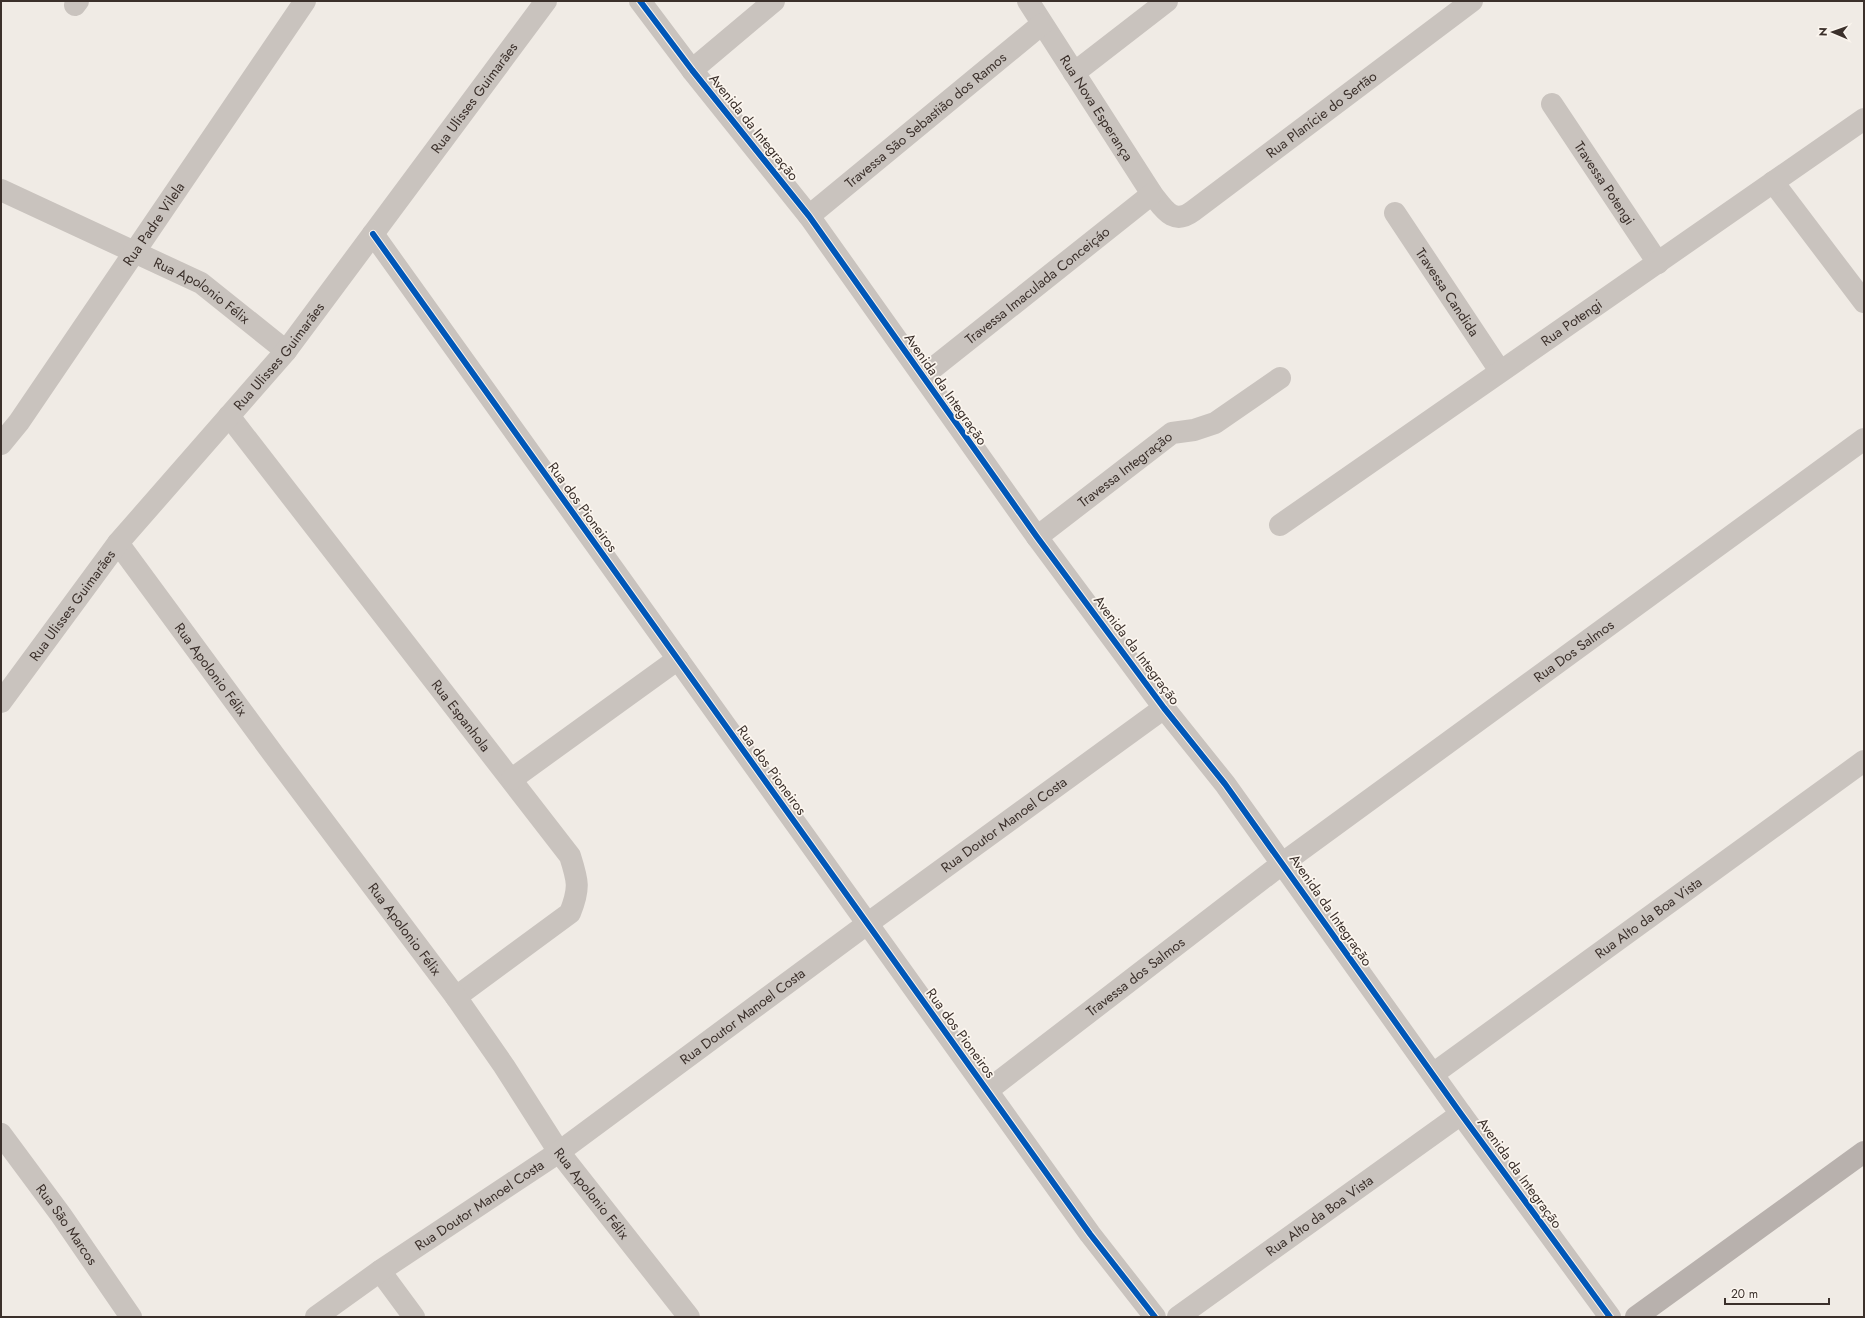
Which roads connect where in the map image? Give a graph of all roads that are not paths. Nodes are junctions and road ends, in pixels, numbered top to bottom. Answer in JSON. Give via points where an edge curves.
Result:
{"nodes":[{"id":1,"x":305,"y":1,"type":"edge"},
{"id":2,"x":546,"y":1,"type":"edge"},
{"id":3,"x":640,"y":1,"type":"edge"},
{"id":4,"x":774,"y":1,"type":"edge"},
{"id":5,"x":1028,"y":1,"type":"edge"},
{"id":6,"x":1167,"y":1,"type":"edge"},
{"id":7,"x":1472,"y":1,"type":"edge"},
{"id":8,"x":1042,"y":24,"type":"junction"},
{"id":9,"x":692,"y":70,"type":"junction"},
{"id":10,"x":1074,"y":73,"type":"junction"},
{"id":11,"x":1552,"y":104,"type":"dead end"},
{"id":12,"x":1864,"y":119,"type":"edge"},
{"id":13,"x":1772,"y":182,"type":"junction"},
{"id":14,"x":1,"y":190,"type":"edge"},
{"id":15,"x":1152,"y":194,"type":"junction"},
{"id":16,"x":1167,"y":213,"type":"joint"},
{"id":17,"x":1395,"y":213,"type":"dead end"},
{"id":18,"x":810,"y":216,"type":"junction"},
{"id":19,"x":373,"y":234,"type":"junction"},
{"id":20,"x":134,"y":251,"type":"junction"},
{"id":21,"x":1658,"y":263,"type":"junction"},
{"id":22,"x":1864,"y":302,"type":"edge"},
{"id":23,"x":286,"y":351,"type":"junction"},
{"id":24,"x":1500,"y":371,"type":"junction"},
{"id":25,"x":922,"y":376,"type":"junction"},
{"id":26,"x":1280,"y":378,"type":"dead end"},
{"id":27,"x":229,"y":416,"type":"junction"},
{"id":28,"x":1864,"y":439,"type":"edge"},
{"id":29,"x":1,"y":444,"type":"edge"},
{"id":30,"x":1280,"y":525,"type":"dead end"},
{"id":31,"x":1037,"y":537,"type":"junction"},
{"id":32,"x":118,"y":543,"type":"junction"},
{"id":33,"x":678,"y":659,"type":"junction"},
{"id":34,"x":1,"y":702,"type":"edge"},
{"id":35,"x":1164,"y":708,"type":"junction"},
{"id":36,"x":1864,"y":761,"type":"edge"},
{"id":37,"x":512,"y":779,"type":"junction"},
{"id":38,"x":1283,"y":863,"type":"junction"},
{"id":39,"x":866,"y":924,"type":"junction"},
{"id":40,"x":456,"y":996,"type":"junction"},
{"id":41,"x":1433,"y":1074,"type":"junction"},
{"id":42,"x":988,"y":1090,"type":"junction"},
{"id":43,"x":1461,"y":1114,"type":"junction"},
{"id":44,"x":1,"y":1134,"type":"edge"},
{"id":45,"x":559,"y":1152,"type":"junction"},
{"id":46,"x":1864,"y":1152,"type":"edge"},
{"id":47,"x":380,"y":1271,"type":"junction"},
{"id":48,"x":132,"y":1317,"type":"edge"},
{"id":49,"x":316,"y":1317,"type":"edge"},
{"id":50,"x":414,"y":1317,"type":"edge"},
{"id":51,"x":689,"y":1317,"type":"edge"},
{"id":52,"x":1155,"y":1317,"type":"edge"},
{"id":53,"x":1178,"y":1317,"type":"edge"},
{"id":54,"x":1610,"y":1317,"type":"edge"},
{"id":55,"x":1636,"y":1317,"type":"edge"}],
"edges":[{"from":1,"to":20,"type":"street","name":"Rua Padre Vilela"},
{"from":2,"to":19,"type":"street","name":"Rua Ulisses Guimarães"},
{"from":3,"to":9,"type":"street","name":"Avenida da Integração"},
{"from":4,"to":9,"type":"street"},
{"from":5,"to":8,"type":"street","name":"Rua Nova Esperança"},
{"from":6,"to":10,"type":"street"},
{"from":7,"to":16,"type":"street","name":"Rua Planície do Sertão","via":[[1186,217],[1176,218]]},
{"from":8,"to":10,"type":"street","name":"Rua Nova Esperança"},
{"from":8,"to":18,"type":"street","name":"Travessa São Sebastião dos Ramos"},
{"from":9,"to":18,"type":"street","name":"Avenida da Integração"},
{"from":10,"to":15,"type":"street","name":"Rua Nova Esperança"},
{"from":11,"to":21,"type":"street","name":"Travessa Potengi"},
{"from":12,"to":13,"type":"street","name":"Rua Potengi"},
{"from":13,"to":21,"type":"street","name":"Rua Potengi"},
{"from":13,"to":22,"type":"street"},
{"from":14,"to":20,"type":"street","name":"Rua Apolonio Félix"},
{"from":15,"to":16,"type":"street","name":"Rua Nova Esperança"},
{"from":15,"to":25,"type":"street","name":"Travessa Imaculada Conceiçáo"},
{"from":17,"to":24,"type":"street","name":"Travessa Candida"},
{"from":18,"to":25,"type":"street","name":"Avenida da Integração"},
{"from":19,"to":23,"type":"street","name":"Rua Ulisses Guimarães"},
{"from":19,"to":33,"type":"street","name":"Rua dos Pioneiros"},
{"from":20,"to":23,"type":"street","name":"Rua Apolonio Félix","via":[[201,283]]},
{"from":20,"to":29,"type":"street","name":"Rua Padre Vilela","via":[[23,416]]},
{"from":21,"to":24,"type":"street","name":"Rua Potengi"},
{"from":23,"to":27,"type":"street","name":"Rua Ulisses Guimarães"},
{"from":24,"to":30,"type":"street","name":"Rua Potengi"},
{"from":25,"to":31,"type":"street","name":"Avenida da Integração"},
{"from":26,"to":31,"type":"street","name":"Travessa Integração","via":[[1215,423],[1194,430],[1172,432]]},
{"from":27,"to":32,"type":"street","name":"Rua Ulisses Guimarães"},
{"from":27,"to":37,"type":"street","name":"Rua Espanhola"},
{"from":28,"to":38,"type":"street","name":"Rua Dos Salmos"},
{"from":31,"to":35,"type":"street","name":"Avenida da Integração"},
{"from":32,"to":34,"type":"street","name":"Rua Ulisses Guimarães"},
{"from":32,"to":40,"type":"street","name":"Rua Apolonio Félix"},
{"from":33,"to":37,"type":"street"},
{"from":33,"to":39,"type":"street","name":"Rua dos Pioneiros"},
{"from":35,"to":38,"type":"street","name":"Avenida da Integração","via":[[1225,784]]},
{"from":35,"to":39,"type":"street","name":"Rua Doutor Manoel Costa"},
{"from":36,"to":41,"type":"street","name":"Rua Alto da Boa Vista"},
{"from":37,"to":40,"type":"street","name":"Rua Espanhola","via":[[570,856],[577,876],[577,895],[570,913]]},
{"from":38,"to":41,"type":"street","name":"Avenida da Integração"},
{"from":38,"to":42,"type":"street","name":"Travessa dos Salmos"},
{"from":39,"to":42,"type":"street","name":"Rua dos Pioneiros"},
{"from":39,"to":45,"type":"street","name":"Rua Doutor Manoel Costa"},
{"from":40,"to":45,"type":"street","name":"Rua Apolonio Félix"},
{"from":41,"to":43,"type":"street","name":"Avenida da Integração"},
{"from":42,"to":52,"type":"street","name":"Rua dos Pioneiros","via":[[1090,1234]]},
{"from":43,"to":53,"type":"street","name":"Rua Alto da Boa Vista"},
{"from":43,"to":54,"type":"street","name":"Avenida da Integração"},
{"from":44,"to":48,"type":"street","name":"Rua São Marcos"},
{"from":45,"to":47,"type":"street","name":"Rua Doutor Manoel Costa"},
{"from":45,"to":51,"type":"street","name":"Rua Apolonio Félix"},
{"from":46,"to":55,"type":"main road"},
{"from":47,"to":49,"type":"street","name":"Rua Doutor Manoel Costa"},
{"from":47,"to":50,"type":"street"}]}
